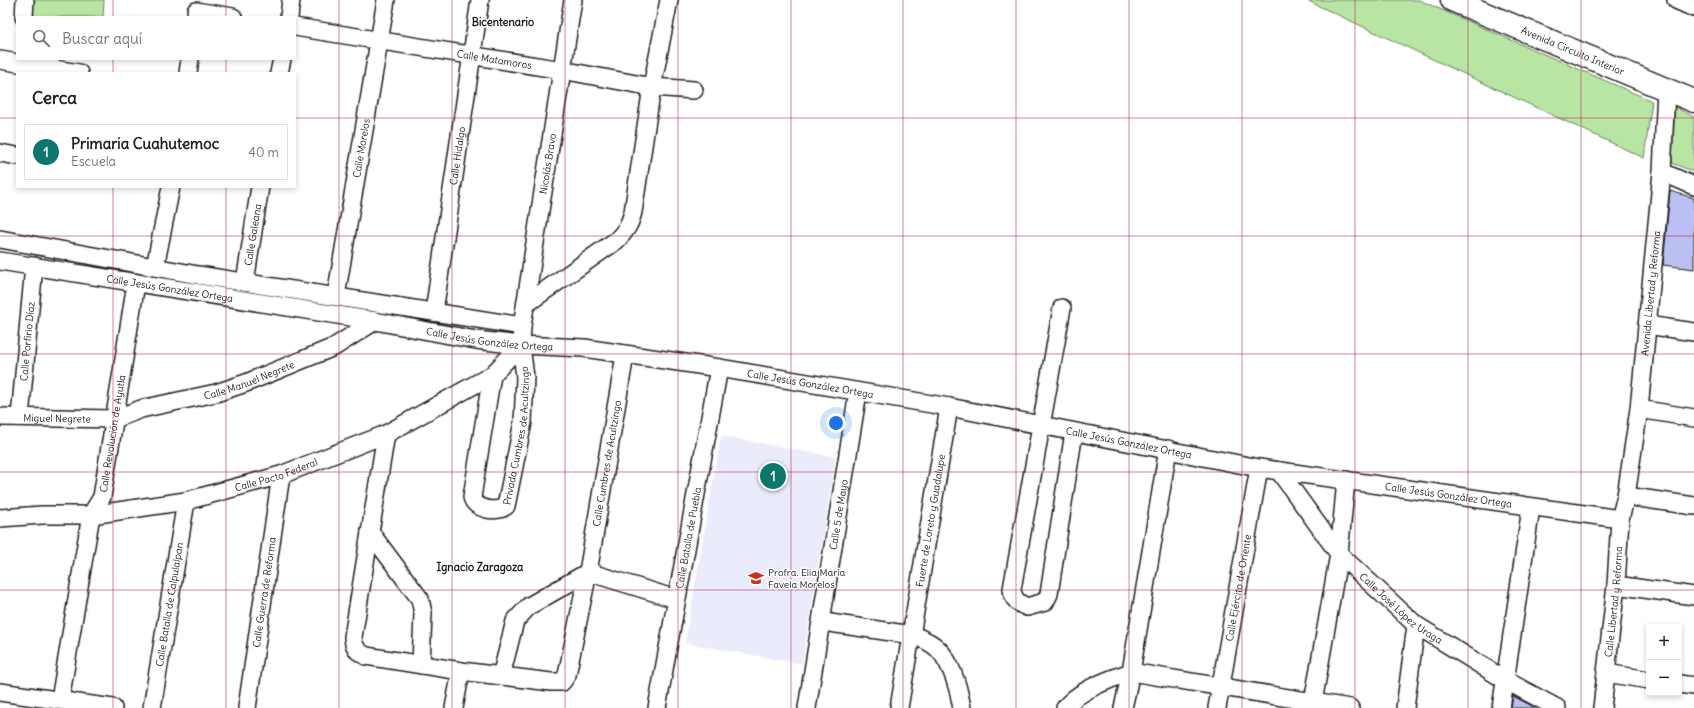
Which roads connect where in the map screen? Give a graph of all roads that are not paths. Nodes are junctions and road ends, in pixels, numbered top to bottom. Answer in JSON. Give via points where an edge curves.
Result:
{"nodes":[{"id":1,"x":25,"y":0,"type":"edge"},
{"id":2,"x":291,"y":0,"type":"edge"},
{"id":3,"x":386,"y":0,"type":"edge"},
{"id":4,"x":480,"y":0,"type":"edge"},
{"id":5,"x":573,"y":0,"type":"edge"},
{"id":6,"x":669,"y":0,"type":"edge"},
{"id":7,"x":1452,"y":0,"type":"edge"},
{"id":8,"x":1676,"y":0,"type":"edge"},
{"id":9,"x":1694,"y":8,"type":"edge"},
{"id":10,"x":196,"y":9,"type":"edge"},
{"id":11,"x":24,"y":16,"type":"edge"},
{"id":12,"x":228,"y":16,"type":"edge"},
{"id":13,"x":289,"y":16,"type":"edge"},
{"id":14,"x":296,"y":27,"type":"edge"},
{"id":15,"x":379,"y":42,"type":"junction"},
{"id":16,"x":470,"y":56,"type":"junction"},
{"id":17,"x":0,"y":60,"type":"edge"},
{"id":18,"x":190,"y":60,"type":"edge"},
{"id":19,"x":282,"y":60,"type":"edge"},
{"id":20,"x":20,"y":61,"type":"edge"},
{"id":21,"x":562,"y":70,"type":"junction"},
{"id":22,"x":74,"y":72,"type":"edge"},
{"id":23,"x":188,"y":72,"type":"edge"},
{"id":24,"x":279,"y":72,"type":"edge"},
{"id":25,"x":652,"y":87,"type":"junction"},
{"id":26,"x":1666,"y":89,"type":"junction"},
{"id":27,"x":694,"y":90,"type":"dead end"},
{"id":28,"x":1694,"y":101,"type":"edge"},
{"id":29,"x":0,"y":153,"type":"edge"},
{"id":30,"x":16,"y":156,"type":"edge"},
{"id":31,"x":1662,"y":172,"type":"junction"},
{"id":32,"x":1694,"y":186,"type":"edge"},
{"id":33,"x":171,"y":188,"type":"edge"},
{"id":34,"x":260,"y":188,"type":"edge"},
{"id":35,"x":0,"y":239,"type":"edge"},
{"id":36,"x":0,"y":261,"type":"edge"},
{"id":37,"x":34,"y":266,"type":"junction"},
{"id":38,"x":155,"y":267,"type":"junction"},
{"id":39,"x":245,"y":282,"type":"junction"},
{"id":40,"x":136,"y":283,"type":"junction"},
{"id":41,"x":336,"y":296,"type":"junction"},
{"id":42,"x":526,"y":304,"type":"junction"},
{"id":43,"x":1062,"y":308,"type":"dead end"},
{"id":44,"x":434,"y":312,"type":"junction"},
{"id":45,"x":376,"y":321,"type":"junction"},
{"id":46,"x":1647,"y":325,"type":"junction"},
{"id":47,"x":522,"y":326,"type":"junction"},
{"id":48,"x":1694,"y":332,"type":"edge"},
{"id":49,"x":521,"y":345,"type":"junction"},
{"id":50,"x":625,"y":355,"type":"junction"},
{"id":51,"x":719,"y":368,"type":"junction"},
{"id":52,"x":492,"y":375,"type":"junction"},
{"id":53,"x":858,"y":392,"type":"junction"},
{"id":54,"x":949,"y":407,"type":"junction"},
{"id":55,"x":1639,"y":409,"type":"junction"},
{"id":56,"x":0,"y":417,"type":"edge"},
{"id":57,"x":20,"y":417,"type":"junction"},
{"id":58,"x":1694,"y":418,"type":"edge"},
{"id":59,"x":114,"y":419,"type":"junction"},
{"id":60,"x":1042,"y":425,"type":"junction"},
{"id":61,"x":1074,"y":432,"type":"junction"},
{"id":62,"x":386,"y":434,"type":"junction"},
{"id":63,"x":1168,"y":450,"type":"junction"},
{"id":64,"x":1259,"y":468,"type":"junction"},
{"id":65,"x":1279,"y":471,"type":"junction"},
{"id":66,"x":281,"y":475,"type":"junction"},
{"id":67,"x":1346,"y":480,"type":"junction"},
{"id":68,"x":1626,"y":496,"type":"junction"},
{"id":69,"x":186,"y":501,"type":"junction"},
{"id":70,"x":1694,"y":506,"type":"edge"},
{"id":71,"x":1532,"y":508,"type":"junction"},
{"id":72,"x":91,"y":516,"type":"junction"},
{"id":73,"x":0,"y":518,"type":"edge"},
{"id":74,"x":1620,"y":519,"type":"junction"},
{"id":75,"x":370,"y":532,"type":"junction"},
{"id":76,"x":1339,"y":554,"type":"junction"},
{"id":77,"x":588,"y":572,"type":"junction"},
{"id":78,"x":1616,"y":585,"type":"junction"},
{"id":79,"x":1694,"y":596,"type":"edge"},
{"id":80,"x":676,"y":599,"type":"junction"},
{"id":81,"x":823,"y":622,"type":"junction"},
{"id":82,"x":1416,"y":625,"type":"junction"},
{"id":83,"x":912,"y":635,"type":"junction"},
{"id":84,"x":421,"y":665,"type":"junction"},
{"id":85,"x":461,"y":671,"type":"junction"},
{"id":86,"x":1131,"y":672,"type":"junction"},
{"id":87,"x":1606,"y":673,"type":"junction"},
{"id":88,"x":501,"y":676,"type":"junction"},
{"id":89,"x":1505,"y":680,"type":"junction"},
{"id":90,"x":1646,"y":680,"type":"edge"},
{"id":91,"x":1682,"y":684,"type":"edge"},
{"id":92,"x":1694,"y":686,"type":"edge"},
{"id":93,"x":1220,"y":688,"type":"junction"},
{"id":94,"x":0,"y":692,"type":"edge"},
{"id":95,"x":60,"y":700,"type":"junction"},
{"id":96,"x":1312,"y":705,"type":"edge"},
{"id":97,"x":113,"y":708,"type":"edge"},
{"id":98,"x":152,"y":708,"type":"edge"},
{"id":99,"x":247,"y":708,"type":"edge"},
{"id":100,"x":454,"y":708,"type":"edge"},
{"id":101,"x":657,"y":708,"type":"edge"},
{"id":102,"x":807,"y":708,"type":"edge"},
{"id":103,"x":899,"y":708,"type":"edge"},
{"id":104,"x":962,"y":708,"type":"edge"},
{"id":105,"x":1065,"y":708,"type":"edge"},
{"id":106,"x":1123,"y":708,"type":"edge"},
{"id":107,"x":1217,"y":708,"type":"edge"},
{"id":108,"x":1350,"y":708,"type":"edge"},
{"id":109,"x":1405,"y":708,"type":"edge"},
{"id":110,"x":1501,"y":708,"type":"edge"},
{"id":111,"x":1557,"y":708,"type":"edge"},
{"id":112,"x":1602,"y":708,"type":"edge"}],
"edges":[{"from":1,"to":11,"type":"street"},
{"from":2,"to":13,"type":"street"},
{"from":3,"to":15,"type":"street","name":"Calle Morelos"},
{"from":4,"to":16,"type":"street","name":"Calle Hidalgo"},
{"from":5,"to":21,"type":"street","name":"Nicolás Bravo"},
{"from":6,"to":25,"type":"street"},
{"from":7,"to":26,"type":"main road","name":"Avenida Circuito Interior"},
{"from":8,"to":9,"type":"street"},
{"from":10,"to":12,"type":"street"},
{"from":14,"to":15,"type":"street","name":"Calle Matamoros"},
{"from":15,"to":16,"type":"street","name":"Calle Matamoros"},
{"from":15,"to":41,"type":"street","name":"Calle Morelos"},
{"from":16,"to":21,"type":"street","name":"Calle Matamoros"},
{"from":16,"to":44,"type":"street","name":"Calle Hidalgo"},
{"from":17,"to":20,"type":"street"},
{"from":18,"to":23,"type":"street"},
{"from":19,"to":24,"type":"street"},
{"from":20,"to":22,"type":"street"},
{"from":21,"to":25,"type":"street","name":"Calle Matamoros"},
{"from":21,"to":42,"type":"street","name":"Nicolás Bravo"},
{"from":25,"to":27,"type":"street","name":"Calle Matamoros"},
{"from":25,"to":42,"type":"street","via":[[633,212],[628,228],[617,240]]},
{"from":26,"to":28,"type":"main road","name":"Avenida Circuito Interior"},
{"from":26,"to":31,"type":"street","name":"Avenida Libertad y Reforma"},
{"from":29,"to":30,"type":"street"},
{"from":31,"to":32,"type":"street"},
{"from":31,"to":46,"type":"street","name":"Avenida Libertad y Reforma"},
{"from":33,"to":38,"type":"street"},
{"from":34,"to":39,"type":"street","name":"Calle Galeana"},
{"from":35,"to":38,"type":"street","name":"Calle Jesús González Ortega"},
{"from":36,"to":37,"type":"street","name":"Calle Jesús González Ortega"},
{"from":37,"to":40,"type":"street","name":"Calle Jesús González Ortega"},
{"from":37,"to":57,"type":"street","name":"Calle Porfirio Díaz"},
{"from":38,"to":39,"type":"street","name":"Calle Jesús González Ortega"},
{"from":39,"to":41,"type":"street","name":"Calle Jesús González Ortega"},
{"from":40,"to":45,"type":"street","name":"Calle Jesús González Ortega"},
{"from":40,"to":59,"type":"street","name":"Calle Revolución de Ayutla"},
{"from":41,"to":44,"type":"street","name":"Calle Jesús González Ortega"},
{"from":42,"to":47,"type":"street","name":"Nicolás Bravo"},
{"from":43,"to":60,"type":"street"},
{"from":44,"to":47,"type":"street","name":"Calle Jesús González Ortega"},
{"from":45,"to":49,"type":"street","name":"Calle Jesús González Ortega","via":[[476,340]]},
{"from":45,"to":59,"type":"street","name":"Calle Manuel Negrete","via":[[334,347],[246,383],[216,393],[141,409]]},
{"from":46,"to":48,"type":"street"},
{"from":46,"to":55,"type":"street","name":"Avenida Libertad y Reforma"},
{"from":47,"to":49,"type":"street","name":"Nicolás Bravo"},
{"from":49,"to":50,"type":"street","name":"Calle Jesús González Ortega","via":[[584,348]]},
{"from":49,"to":52,"type":"street","name":"Calle Pacto Federal"},
{"from":49,"to":52,"type":"street","name":"Privada Cumbres de Acultzingo","via":[[525,377],[522,422],[506,503],[502,508],[481,508],[476,506],[472,497]]},
{"from":50,"to":51,"type":"street","name":"Calle Jesús González Ortega"},
{"from":50,"to":77,"type":"street","name":"Calle Cumbres de Acultzingo"},
{"from":51,"to":53,"type":"street","name":"Calle Jesús González Ortega"},
{"from":51,"to":80,"type":"street","name":"Calle Batalla de Puebla"},
{"from":52,"to":62,"type":"street","name":"Calle Pacto Federal"},
{"from":53,"to":54,"type":"street","name":"Calle Jesús González Ortega"},
{"from":53,"to":81,"type":"street","name":"Calle 5 de Mayo"},
{"from":54,"to":60,"type":"street","name":"Calle Jesús González Ortega"},
{"from":54,"to":83,"type":"street","name":"Fuerte de Loreto y Guadalupe"},
{"from":55,"to":58,"type":"street"},
{"from":55,"to":68,"type":"street","name":"Avenida Libertad y Reforma"},
{"from":56,"to":57,"type":"street","name":"Miguel Negrete"},
{"from":57,"to":59,"type":"street","name":"Miguel Negrete"},
{"from":59,"to":72,"type":"street","name":"Calle Revolución de Ayutla","via":[[102,497]]},
{"from":60,"to":61,"type":"street","name":"Calle Jesús González Ortega"},
{"from":60,"to":61,"type":"street","via":[[1012,589],[1018,603],[1027,607],[1045,602],[1049,594]]},
{"from":61,"to":63,"type":"street","name":"Calle Jesús González Ortega"},
{"from":62,"to":66,"type":"street","name":"Calle Pacto Federal"},
{"from":62,"to":75,"type":"street","name":"Calle Cumbres de Acultzingo"},
{"from":63,"to":64,"type":"street","name":"Calle Jesús González Ortega"},
{"from":63,"to":86,"type":"street"},
{"from":64,"to":65,"type":"street","name":"Calle Jesús González Ortega"},
{"from":64,"to":93,"type":"street","name":"Calle Ejército de Oriente"},
{"from":65,"to":67,"type":"street","name":"Calle Jesús González Ortega"},
{"from":65,"to":76,"type":"street","name":"Calle José López Uraga"},
{"from":66,"to":69,"type":"street","name":"Calle Pacto Federal"},
{"from":66,"to":99,"type":"street","name":"Calle Guerra de Reforma"},
{"from":67,"to":71,"type":"street","name":"Calle Jesús González Ortega"},
{"from":67,"to":76,"type":"street"},
{"from":68,"to":70,"type":"street"},
{"from":68,"to":74,"type":"street","name":"Calle Libertad y Reforma"},
{"from":69,"to":72,"type":"street","name":"Calle Pacto Federal"},
{"from":69,"to":98,"type":"street","name":"Calle Batalla de Calpulalpan"},
{"from":71,"to":74,"type":"street","name":"Calle Jesús González Ortega"},
{"from":71,"to":89,"type":"street"},
{"from":72,"to":73,"type":"street","name":"Calle Pacto Federal","via":[[42,514]]},
{"from":72,"to":95,"type":"street","name":"Calle Revolución de Ayutla"},
{"from":74,"to":78,"type":"street","name":"Calle Libertad y Reforma"},
{"from":75,"to":84,"type":"street","via":[[420,600],[423,613]]},
{"from":75,"to":84,"type":"street","name":"Calle Cumbres de Acultzingo","via":[[354,644],[358,651],[366,656]]},
{"from":76,"to":82,"type":"street","name":"Calle José López Uraga"},
{"from":76,"to":96,"type":"street"},
{"from":77,"to":80,"type":"street"},
{"from":77,"to":88,"type":"street","via":[[529,606],[515,621]]},
{"from":77,"to":88,"type":"street","name":"Calle Cumbres de Acultzingo","via":[[567,675],[562,682]]},
{"from":78,"to":79,"type":"street"},
{"from":78,"to":87,"type":"street","name":"Calle Libertad y Reforma"},
{"from":80,"to":101,"type":"street","name":"Calle Batalla de Puebla"},
{"from":81,"to":83,"type":"street"},
{"from":81,"to":102,"type":"street","name":"Calle 5 de Mayo"},
{"from":82,"to":89,"type":"street","name":"Calle José López Uraga"},
{"from":82,"to":109,"type":"street"},
{"from":83,"to":103,"type":"street","name":"Fuerte de Loreto y Guadalupe"},
{"from":83,"to":104,"type":"street","via":[[924,638],[939,650],[955,679]]},
{"from":84,"to":85,"type":"street","name":"Calle Cumbres de Acultzingo"},
{"from":85,"to":88,"type":"street","name":"Calle Cumbres de Acultzingo"},
{"from":85,"to":100,"type":"street"},
{"from":86,"to":93,"type":"street"},
{"from":86,"to":105,"type":"street","via":[[1104,681]]},
{"from":86,"to":106,"type":"street"},
{"from":87,"to":90,"type":"street"},
{"from":87,"to":112,"type":"street","name":"Calle Libertad y Reforma"},
{"from":89,"to":110,"type":"street"},
{"from":89,"to":111,"type":"street","name":"Calle José López Uraga"},
{"from":91,"to":92,"type":"street"},
{"from":93,"to":96,"type":"street"},
{"from":93,"to":107,"type":"street","name":"Calle Ejército de Oriente"},
{"from":94,"to":95,"type":"street"},
{"from":95,"to":97,"type":"street"},
{"from":96,"to":108,"type":"street"}]}
